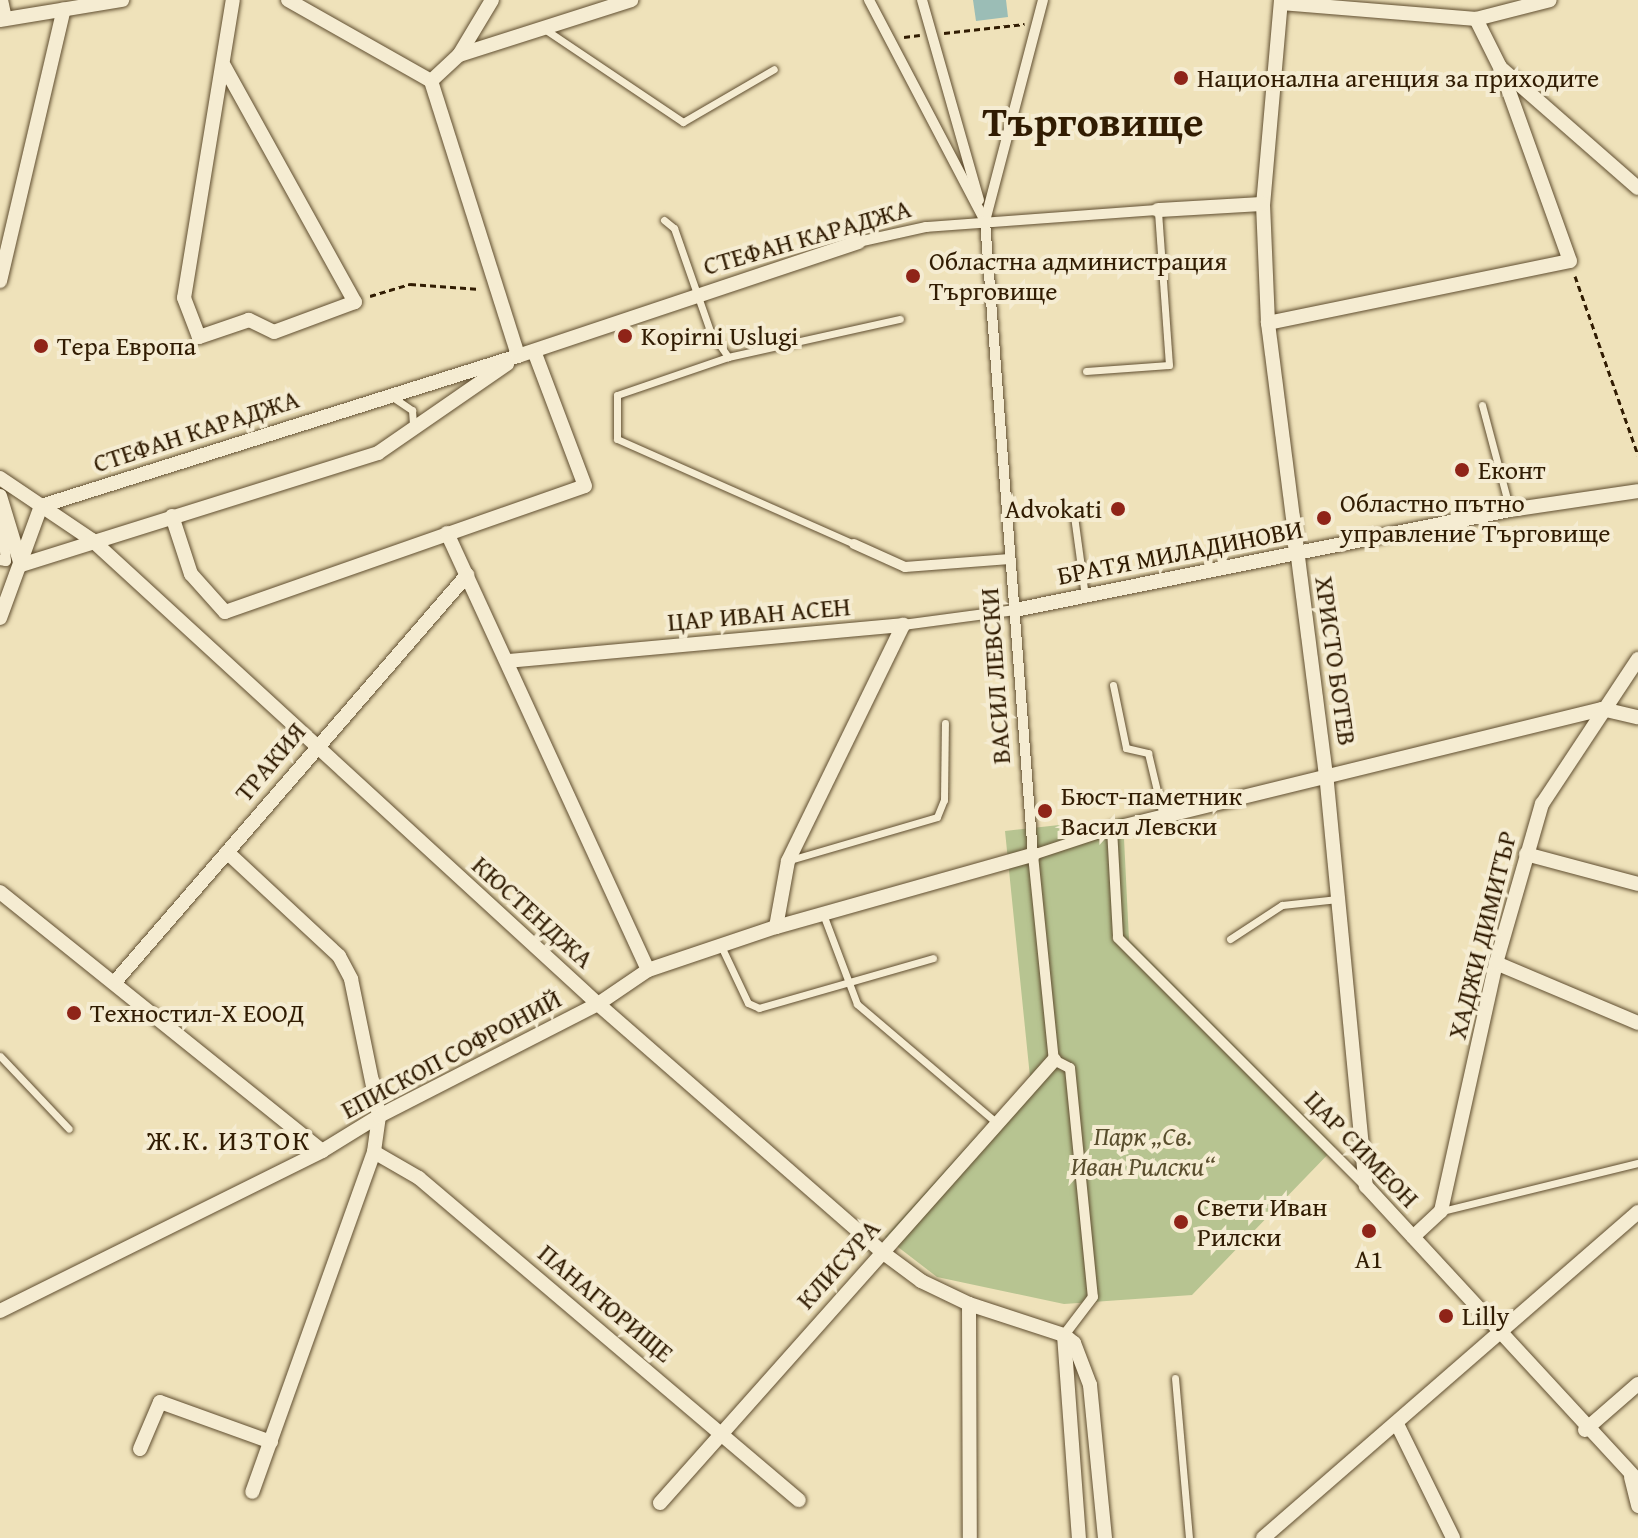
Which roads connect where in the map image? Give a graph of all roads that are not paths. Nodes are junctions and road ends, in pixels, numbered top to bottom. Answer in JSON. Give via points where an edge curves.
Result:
{"nodes":[{"id":1,"x":1,"y":0,"type":"edge"},
{"id":2,"x":122,"y":0,"type":"edge"},
{"id":3,"x":233,"y":0,"type":"edge"},
{"id":4,"x":288,"y":0,"type":"edge"},
{"id":5,"x":492,"y":0,"type":"edge"},
{"id":6,"x":631,"y":0,"type":"edge"},
{"id":7,"x":869,"y":0,"type":"edge"},
{"id":8,"x":922,"y":0,"type":"edge"},
{"id":9,"x":1043,"y":0,"type":"edge"},
{"id":10,"x":1550,"y":0,"type":"edge"},
{"id":11,"x":1281,"y":2,"type":"edge"},
{"id":12,"x":64,"y":9,"type":"junction"},
{"id":13,"x":3,"y":19,"type":"edge"},
{"id":14,"x":1476,"y":19,"type":"junction"},
{"id":15,"x":546,"y":30,"type":"junction"},
{"id":16,"x":459,"y":55,"type":"junction"},
{"id":17,"x":224,"y":66,"type":"junction"},
{"id":18,"x":1500,"y":67,"type":"junction"},
{"id":19,"x":774,"y":69,"type":"dead end"},
{"id":20,"x":431,"y":81,"type":"junction"},
{"id":21,"x":1638,"y":188,"type":"edge"},
{"id":22,"x":1263,"y":204,"type":"junction"},
{"id":23,"x":1158,"y":210,"type":"junction"},
{"id":24,"x":664,"y":220,"type":"dead end"},
{"id":25,"x":985,"y":221,"type":"junction"},
{"id":26,"x":858,"y":242,"type":"joint"},
{"id":27,"x":0,"y":281,"type":"edge"},
{"id":28,"x":694,"y":295,"type":"junction"},
{"id":29,"x":900,"y":319,"type":"dead end"},
{"id":30,"x":1268,"y":323,"type":"junction"},
{"id":31,"x":534,"y":351,"type":"junction"},
{"id":32,"x":518,"y":356,"type":"junction"},
{"id":33,"x":728,"y":357,"type":"junction"},
{"id":34,"x":1086,"y":371,"type":"dead end"},
{"id":35,"x":385,"y":396,"type":"junction"},
{"id":36,"x":1482,"y":405,"type":"dead end"},
{"id":37,"x":412,"y":432,"type":"junction"},
{"id":38,"x":0,"y":478,"type":"edge"},
{"id":39,"x":1638,"y":491,"type":"edge"},
{"id":40,"x":0,"y":496,"type":"edge"},
{"id":41,"x":41,"y":506,"type":"junction"},
{"id":42,"x":1510,"y":510,"type":"junction"},
{"id":43,"x":172,"y":516,"type":"junction"},
{"id":44,"x":1074,"y":516,"type":"dead end"},
{"id":45,"x":0,"y":518,"type":"edge"},
{"id":46,"x":447,"y":533,"type":"junction"},
{"id":47,"x":92,"y":540,"type":"junction"},
{"id":48,"x":854,"y":544,"type":"joint"},
{"id":49,"x":1297,"y":553,"type":"junction"},
{"id":50,"x":1010,"y":559,"type":"junction"},
{"id":51,"x":0,"y":560,"type":"edge"},
{"id":52,"x":21,"y":565,"type":"junction"},
{"id":53,"x":467,"y":575,"type":"junction"},
{"id":54,"x":1085,"y":596,"type":"junction"},
{"id":55,"x":1015,"y":610,"type":"junction"},
{"id":56,"x":0,"y":618,"type":"edge"},
{"id":57,"x":903,"y":625,"type":"junction"},
{"id":58,"x":1638,"y":659,"type":"edge"},
{"id":59,"x":508,"y":661,"type":"junction"},
{"id":60,"x":1113,"y":685,"type":"dead end"},
{"id":61,"x":1602,"y":709,"type":"junction"},
{"id":62,"x":1638,"y":717,"type":"edge"},
{"id":63,"x":945,"y":723,"type":"dead end"},
{"id":64,"x":315,"y":745,"type":"junction"},
{"id":65,"x":1326,"y":773,"type":"junction"},
{"id":66,"x":1163,"y":816,"type":"junction"},
{"id":67,"x":1112,"y":829,"type":"junction"},
{"id":68,"x":227,"y":852,"type":"junction"},
{"id":69,"x":1526,"y":854,"type":"junction"},
{"id":70,"x":1033,"y":855,"type":"junction"},
{"id":71,"x":788,"y":861,"type":"junction"},
{"id":72,"x":1638,"y":884,"type":"edge"},
{"id":73,"x":0,"y":892,"type":"edge"},
{"id":74,"x":1338,"y":899,"type":"junction"},
{"id":75,"x":823,"y":914,"type":"junction"},
{"id":76,"x":776,"y":927,"type":"junction"},
{"id":77,"x":1230,"y":939,"type":"dead end"},
{"id":78,"x":721,"y":946,"type":"junction"},
{"id":79,"x":933,"y":958,"type":"dead end"},
{"id":80,"x":1496,"y":963,"type":"junction"},
{"id":81,"x":648,"y":970,"type":"junction"},
{"id":82,"x":114,"y":983,"type":"junction"},
{"id":83,"x":847,"y":986,"type":"junction"},
{"id":84,"x":598,"y":1004,"type":"junction"},
{"id":85,"x":1638,"y":1023,"type":"edge"},
{"id":86,"x":0,"y":1056,"type":"edge"},
{"id":87,"x":1054,"y":1060,"type":"junction"},
{"id":88,"x":379,"y":1116,"type":"junction"},
{"id":89,"x":997,"y":1123,"type":"junction"},
{"id":90,"x":69,"y":1129,"type":"dead end"},
{"id":91,"x":322,"y":1151,"type":"junction"},
{"id":92,"x":374,"y":1152,"type":"junction"},
{"id":93,"x":1638,"y":1163,"type":"edge"},
{"id":94,"x":1366,"y":1186,"type":"junction"},
{"id":95,"x":1441,"y":1211,"type":"junction"},
{"id":96,"x":1638,"y":1212,"type":"edge"},
{"id":97,"x":1413,"y":1237,"type":"junction"},
{"id":98,"x":882,"y":1252,"type":"junction"},
{"id":99,"x":969,"y":1304,"type":"junction"},
{"id":100,"x":0,"y":1311,"type":"edge"},
{"id":101,"x":1497,"y":1333,"type":"junction"},
{"id":102,"x":1064,"y":1335,"type":"junction"},
{"id":103,"x":1175,"y":1378,"type":"dead end"},
{"id":104,"x":1638,"y":1384,"type":"edge"},
{"id":105,"x":1397,"y":1424,"type":"junction"},
{"id":106,"x":721,"y":1430,"type":"junction"},
{"id":107,"x":1585,"y":1430,"type":"junction"},
{"id":108,"x":271,"y":1442,"type":"junction"},
{"id":109,"x":140,"y":1449,"type":"dead end"},
{"id":110,"x":1634,"y":1479,"type":"edge"},
{"id":111,"x":252,"y":1492,"type":"dead end"},
{"id":112,"x":799,"y":1500,"type":"dead end"},
{"id":113,"x":660,"y":1503,"type":"dead end"},
{"id":114,"x":1638,"y":1506,"type":"edge"},
{"id":115,"x":970,"y":1538,"type":"edge"},
{"id":116,"x":1079,"y":1538,"type":"edge"},
{"id":117,"x":1105,"y":1538,"type":"edge"},
{"id":118,"x":1189,"y":1538,"type":"edge"},
{"id":119,"x":1263,"y":1538,"type":"edge"},
{"id":120,"x":1453,"y":1538,"type":"edge"}],
"edges":[{"from":1,"to":13,"type":"street"},
{"from":2,"to":12,"type":"street"},
{"from":3,"to":17,"type":"street"},
{"from":4,"to":20,"type":"street"},
{"from":5,"to":16,"type":"street"},
{"from":6,"to":15,"type":"street"},
{"from":7,"to":25,"type":"street"},
{"from":8,"to":25,"type":"street"},
{"from":9,"to":25,"type":"street","name":"ВАСИЛ ЛЕВСКИ"},
{"from":10,"to":14,"type":"street"},
{"from":11,"to":14,"type":"street"},
{"from":11,"to":22,"type":"street","name":"ХРИСТО БОТЕВ"},
{"from":12,"to":13,"type":"street"},
{"from":12,"to":27,"type":"street"},
{"from":14,"to":18,"type":"street"},
{"from":15,"to":16,"type":"street"},
{"from":15,"to":19,"type":"lane","via":[[683,122]]},
{"from":16,"to":20,"type":"street"},
{"from":17,"to":17,"type":"street","via":[[355,302],[274,332],[249,320],[199,337],[184,298]]},
{"from":18,"to":21,"type":"street"},
{"from":18,"to":30,"type":"street","via":[[1570,261]]},
{"from":20,"to":32,"type":"street"},
{"from":22,"to":23,"type":"street","name":"СТЕФАН КАРАДЖА"},
{"from":22,"to":30,"type":"street","name":"ХРИСТО БОТЕВ"},
{"from":23,"to":25,"type":"street","name":"СТЕФАН КАРАДЖА"},
{"from":23,"to":34,"type":"lane","via":[[1169,365]]},
{"from":24,"to":28,"type":"lane","via":[[674,228]]},
{"from":25,"to":26,"type":"street","name":"СТЕФАН КАРАДЖА"},
{"from":25,"to":50,"type":"street","name":"ВАСИЛ ЛЕВСКИ"},
{"from":26,"to":28,"type":"street","name":"СТЕФАН КАРАДЖА"},
{"from":28,"to":31,"type":"street","name":"СТЕФАН КАРАДЖА"},
{"from":28,"to":33,"type":"lane"},
{"from":29,"to":33,"type":"lane"},
{"from":30,"to":49,"type":"street","name":"ХРИСТО БОТЕВ"},
{"from":31,"to":32,"type":"street","name":"СТЕФАН КАРАДЖА"},
{"from":31,"to":46,"type":"street","via":[[585,486]]},
{"from":32,"to":35,"type":"street","name":"СТЕФАН КАРАДЖА"},
{"from":32,"to":37,"type":"street","name":"СТЕФАН КАРАДЖА"},
{"from":33,"to":48,"type":"lane","via":[[617,395],[617,439]]},
{"from":35,"to":37,"type":"lane","via":[[407,403],[415,418]]},
{"from":35,"to":41,"type":"street","name":"СТЕФАН КАРАДЖА"},
{"from":36,"to":42,"type":"lane"},
{"from":37,"to":43,"type":"street","name":"СТЕФАН КАРАДЖА","via":[[378,453]]},
{"from":38,"to":41,"type":"street","name":"КЮСТЕНДЖА"},
{"from":39,"to":42,"type":"street","name":"БРАТЯ МИЛАДИНОВИ"},
{"from":40,"to":52,"type":"street"},
{"from":41,"to":47,"type":"street","name":"КЮСТЕНДЖА"},
{"from":41,"to":52,"type":"street"},
{"from":42,"to":49,"type":"street","name":"БРАТЯ МИЛАДИНОВИ"},
{"from":43,"to":46,"type":"street","via":[[191,574],[225,612]]},
{"from":43,"to":47,"type":"street","name":"СТЕФАН КАРАДЖА"},
{"from":44,"to":54,"type":"lane"},
{"from":45,"to":51,"type":"street","via":[[6,561]]},
{"from":46,"to":53,"type":"street"},
{"from":47,"to":52,"type":"street","name":"СТЕФАН КАРАДЖА"},
{"from":47,"to":64,"type":"street","name":"КЮСТЕНДЖА"},
{"from":48,"to":50,"type":"street","via":[[905,567]]},
{"from":49,"to":54,"type":"street","name":"БРАТЯ МИЛАДИНОВИ"},
{"from":49,"to":65,"type":"street","name":"ХРИСТО БОТЕВ"},
{"from":50,"to":55,"type":"street","name":"ВАСИЛ ЛЕВСКИ"},
{"from":52,"to":56,"type":"street"},
{"from":53,"to":59,"type":"street"},
{"from":53,"to":64,"type":"street","name":"ТРАКИЯ"},
{"from":54,"to":55,"type":"street","name":"БРАТЯ МИЛАДИНОВИ"},
{"from":55,"to":57,"type":"street","name":"ЦАР ИВАН АСЕН"},
{"from":55,"to":70,"type":"street","name":"ВАСИЛ ЛЕВСКИ"},
{"from":57,"to":59,"type":"street","name":"ЦАР ИВАН АСЕН"},
{"from":57,"to":71,"type":"street"},
{"from":58,"to":61,"type":"street","name":"ХАДЖИ ДИМИТЪР"},
{"from":59,"to":81,"type":"street"},
{"from":60,"to":66,"type":"lane","via":[[1126,748],[1148,753]]},
{"from":61,"to":62,"type":"street"},
{"from":61,"to":65,"type":"street"},
{"from":61,"to":69,"type":"street","name":"ХАДЖИ ДИМИТЪР","via":[[1542,804]]},
{"from":63,"to":71,"type":"lane","via":[[944,800],[937,817]]},
{"from":64,"to":68,"type":"street","name":"ТРАКИЯ"},
{"from":64,"to":84,"type":"street","name":"КЮСТЕНДЖА"},
{"from":65,"to":66,"type":"street"},
{"from":65,"to":74,"type":"street","name":"ХРИСТО БОТЕВ"},
{"from":66,"to":67,"type":"street"},
{"from":67,"to":70,"type":"street"},
{"from":67,"to":94,"type":"street","name":"ЦАР СИМЕОН","via":[[1118,938]]},
{"from":68,"to":82,"type":"street","name":"ТРАКИЯ"},
{"from":68,"to":88,"type":"street","via":[[339,956],[351,979]]},
{"from":69,"to":72,"type":"street"},
{"from":69,"to":80,"type":"street","name":"ХАДЖИ ДИМИТЪР"},
{"from":70,"to":75,"type":"street","name":"ЕПИСКОП СОФРОНИЙ"},
{"from":70,"to":87,"type":"street","name":"ВАСИЛ ЛЕВСКИ"},
{"from":71,"to":76,"type":"street"},
{"from":73,"to":82,"type":"street"},
{"from":74,"to":77,"type":"lane","via":[[1282,905]]},
{"from":74,"to":94,"type":"street","name":"ХРИСТО БОТЕВ"},
{"from":75,"to":76,"type":"street","name":"ЕПИСКОП СОФРОНИЙ"},
{"from":75,"to":83,"type":"lane"},
{"from":76,"to":78,"type":"street","name":"ЕПИСКОП СОФРОНИЙ"},
{"from":78,"to":81,"type":"street","name":"ЕПИСКОП СОФРОНИЙ"},
{"from":78,"to":83,"type":"lane","via":[[748,1003],[759,1008]]},
{"from":79,"to":83,"type":"lane"},
{"from":80,"to":85,"type":"street"},
{"from":80,"to":95,"type":"street","name":"ХАДЖИ ДИМИТЪР"},
{"from":81,"to":84,"type":"street","name":"ЕПИСКОП СОФРОНИЙ"},
{"from":82,"to":91,"type":"street"},
{"from":83,"to":89,"type":"lane","via":[[857,1004]]},
{"from":84,"to":88,"type":"street","name":"ЕПИСКОП СОФРОНИЙ"},
{"from":84,"to":98,"type":"street","name":"КЮСТЕНДЖА"},
{"from":86,"to":90,"type":"lane"},
{"from":87,"to":89,"type":"street","name":"КЛИСУРА"},
{"from":87,"to":102,"type":"street","name":"ВАСИЛ ЛЕВСКИ","via":[[1070,1068],[1093,1297]]},
{"from":88,"to":91,"type":"street","name":"ЕПИСКОП СОФРОНИЙ"},
{"from":88,"to":92,"type":"street"},
{"from":89,"to":98,"type":"street","name":"КЛИСУРА"},
{"from":91,"to":100,"type":"street","name":"ЕПИСКОП СОФРОНИЙ"},
{"from":92,"to":106,"type":"street","name":"ПАНАГЮРИЩЕ","via":[[419,1178]]},
{"from":92,"to":108,"type":"street"},
{"from":93,"to":95,"type":"lane"},
{"from":94,"to":97,"type":"street","name":"ЦАР СИМЕОН"},
{"from":95,"to":97,"type":"street"},
{"from":96,"to":101,"type":"street"},
{"from":97,"to":101,"type":"street","name":"ЦАР СИМЕОН"},
{"from":98,"to":99,"type":"street","name":"КЮСТЕНДЖА","via":[[921,1281]]},
{"from":98,"to":106,"type":"street","name":"КЛИСУРА"},
{"from":99,"to":102,"type":"street","name":"КЮСТЕНДЖА"},
{"from":99,"to":115,"type":"street"},
{"from":101,"to":105,"type":"street"},
{"from":101,"to":107,"type":"street","name":"ЦАР СИМЕОН"},
{"from":102,"to":116,"type":"street"},
{"from":102,"to":117,"type":"street","via":[[1088,1372]]},
{"from":103,"to":118,"type":"lane"},
{"from":104,"to":107,"type":"street"},
{"from":105,"to":119,"type":"street"},
{"from":105,"to":120,"type":"street"},
{"from":106,"to":112,"type":"street","name":"ПАНАГЮРИЩЕ"},
{"from":106,"to":113,"type":"street","name":"КЛИСУРА"},
{"from":107,"to":110,"type":"street","name":"ЦАР СИМЕОН"},
{"from":108,"to":109,"type":"street","via":[[160,1402]]},
{"from":108,"to":111,"type":"street"},
{"from":110,"to":114,"type":"street"}]}
